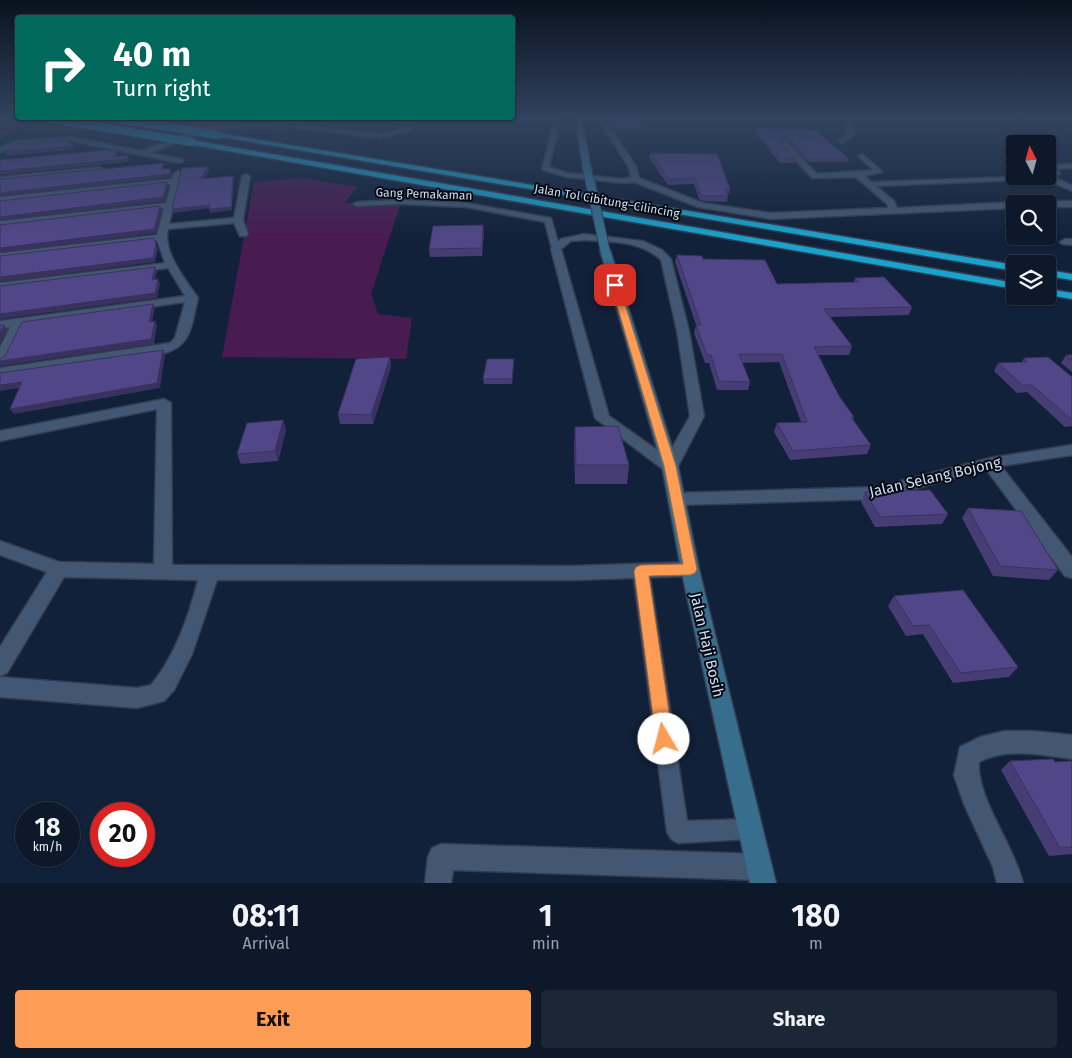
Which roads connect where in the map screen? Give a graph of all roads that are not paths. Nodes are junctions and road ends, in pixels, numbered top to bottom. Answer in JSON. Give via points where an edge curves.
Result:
{"nodes":[{"id":1,"x":161,"y":158,"type":"edge"},
{"id":2,"x":284,"y":158,"type":"edge"},
{"id":3,"x":352,"y":158,"type":"edge"},
{"id":4,"x":547,"y":158,"type":"edge"},
{"id":5,"x":585,"y":158,"type":"edge"},
{"id":6,"x":627,"y":158,"type":"edge"},
{"id":7,"x":799,"y":158,"type":"edge"},
{"id":8,"x":864,"y":158,"type":"edge"},
{"id":9,"x":179,"y":162,"type":"junction"},
{"id":10,"x":149,"y":164,"type":"edge"},
{"id":11,"x":1072,"y":166,"type":"edge"},
{"id":12,"x":1056,"y":167,"type":"edge"},
{"id":13,"x":109,"y":168,"type":"edge"},
{"id":14,"x":858,"y":174,"type":"junction"},
{"id":15,"x":246,"y":176,"type":"dead end"},
{"id":16,"x":0,"y":179,"type":"edge"},
{"id":17,"x":635,"y":179,"type":"junction"},
{"id":18,"x":1006,"y":179,"type":"edge"},
{"id":19,"x":1056,"y":180,"type":"edge"},
{"id":20,"x":177,"y":181,"type":"junction"},
{"id":21,"x":871,"y":184,"type":"junction"},
{"id":22,"x":1072,"y":188,"type":"edge"},
{"id":23,"x":0,"y":200,"type":"edge"},
{"id":24,"x":357,"y":204,"type":"dead end"},
{"id":25,"x":1056,"y":204,"type":"edge"},
{"id":26,"x":1072,"y":204,"type":"edge"},
{"id":27,"x":170,"y":205,"type":"junction"},
{"id":28,"x":1006,"y":205,"type":"edge"},
{"id":29,"x":893,"y":210,"type":"junction"},
{"id":30,"x":238,"y":220,"type":"junction"},
{"id":31,"x":0,"y":224,"type":"edge"},
{"id":32,"x":162,"y":232,"type":"junction"},
{"id":33,"x":243,"y":234,"type":"dead end"},
{"id":34,"x":556,"y":249,"type":"junction"},
{"id":35,"x":0,"y":256,"type":"edge"},
{"id":36,"x":171,"y":265,"type":"junction"},
{"id":37,"x":1006,"y":267,"type":"edge"},
{"id":38,"x":1056,"y":274,"type":"edge"},
{"id":39,"x":1072,"y":277,"type":"edge"},
{"id":40,"x":1006,"y":284,"type":"edge"},
{"id":41,"x":0,"y":286,"type":"edge"},
{"id":42,"x":1056,"y":293,"type":"edge"},
{"id":43,"x":1072,"y":296,"type":"edge"},
{"id":44,"x":192,"y":298,"type":"junction"},
{"id":45,"x":19,"y":322,"type":"junction"},
{"id":46,"x":0,"y":324,"type":"edge"},
{"id":47,"x":0,"y":360,"type":"edge"},
{"id":48,"x":0,"y":372,"type":"edge"},
{"id":49,"x":0,"y":436,"type":"edge"},
{"id":50,"x":1072,"y":450,"type":"edge"},
{"id":51,"x":990,"y":463,"type":"junction"},
{"id":52,"x":670,"y":466,"type":"junction"},
{"id":53,"x":677,"y":499,"type":"junction"},
{"id":54,"x":0,"y":548,"type":"edge"},
{"id":55,"x":59,"y":569,"type":"junction"},
{"id":56,"x":690,"y":569,"type":"junction"},
{"id":57,"x":641,"y":571,"type":"junction"},
{"id":58,"x":1072,"y":571,"type":"edge"},
{"id":59,"x":163,"y":572,"type":"junction"},
{"id":60,"x":209,"y":573,"type":"junction"},
{"id":61,"x":0,"y":666,"type":"edge"},
{"id":62,"x":0,"y":687,"type":"edge"},
{"id":63,"x":1072,"y":747,"type":"edge"},
{"id":64,"x":748,"y":829,"type":"junction"},
{"id":65,"x":761,"y":875,"type":"edge"},
{"id":66,"x":438,"y":883,"type":"edge"},
{"id":67,"x":1010,"y":883,"type":"edge"}],
"edges":[{"from":1,"to":9,"type":"street"},
{"from":2,"to":40,"type":"highway","name":"Jalan Tol Cibitung–Cilincing","bridge":true},
{"from":3,"to":37,"type":"highway","name":"Jalan Tol Cibitung–Cilincing","bridge":true},
{"from":4,"to":17,"type":"street","via":[[545,168],[567,175],[622,181]]},
{"from":5,"to":52,"type":"main road","name":"Jalan Haji Bosih","bridge":true,"via":[[605,250]]},
{"from":6,"to":17,"type":"street"},
{"from":7,"to":14,"type":"street","via":[[815,176]]},
{"from":8,"to":14,"type":"street","via":[[879,172]]},
{"from":9,"to":10,"type":"street"},
{"from":9,"to":20,"type":"street"},
{"from":11,"to":12,"type":"street"},
{"from":13,"to":16,"type":"street"},
{"from":14,"to":21,"type":"street"},
{"from":15,"to":30,"type":"street"},
{"from":17,"to":29,"type":"street","via":[[701,205],[771,216]]},
{"from":18,"to":21,"type":"street"},
{"from":19,"to":22,"type":"street"},
{"from":20,"to":23,"type":"street"},
{"from":20,"to":27,"type":"street"},
{"from":21,"to":29,"type":"street","via":[[891,203]]},
{"from":24,"to":34,"type":"lane","name":"Gang Pemakaman","via":[[466,205],[548,220]]},
{"from":25,"to":26,"type":"street"},
{"from":27,"to":31,"type":"street"},
{"from":27,"to":32,"type":"street"},
{"from":28,"to":29,"type":"street"},
{"from":30,"to":32,"type":"street"},
{"from":30,"to":33,"type":"street"},
{"from":32,"to":35,"type":"street"},
{"from":32,"to":36,"type":"street"},
{"from":34,"to":52,"type":"street","via":[[602,418]]},
{"from":34,"to":52,"type":"street","via":[[568,238],[584,236],[645,244],[666,259],[683,331],[697,416]]},
{"from":36,"to":41,"type":"street"},
{"from":36,"to":44,"type":"street"},
{"from":38,"to":39,"type":"highway"},
{"from":42,"to":43,"type":"highway"},
{"from":44,"to":45,"type":"street"},
{"from":44,"to":48,"type":"street","via":[[180,339],[174,346]]},
{"from":45,"to":46,"type":"street"},
{"from":45,"to":47,"type":"street"},
{"from":49,"to":59,"type":"street","via":[[164,403]]},
{"from":50,"to":51,"type":"street","name":"Jalan Selang Bojong"},
{"from":51,"to":53,"type":"street","name":"Jalan Selang Bojong","via":[[878,493]]},
{"from":51,"to":58,"type":"street"},
{"from":52,"to":53,"type":"main road","name":"Jalan Haji Bosih"},
{"from":53,"to":56,"type":"main road","name":"Jalan Haji Bosih"},
{"from":54,"to":55,"type":"street"},
{"from":55,"to":59,"type":"street"},
{"from":55,"to":61,"type":"street"},
{"from":56,"to":57,"type":"street"},
{"from":56,"to":64,"type":"main road","name":"Jalan Haji Bosih"},
{"from":57,"to":60,"type":"street"},
{"from":57,"to":64,"type":"lane","via":[[678,832]]},
{"from":59,"to":60,"type":"street"},
{"from":60,"to":62,"type":"street","via":[[205,593],[172,674],[160,691],[151,696],[136,698]]},
{"from":63,"to":67,"type":"street","via":[[1017,741],[981,747],[968,755],[966,775],[970,789],[1006,864]]},
{"from":64,"to":65,"type":"main road","name":"Jalan Haji Bosih"},
{"from":65,"to":66,"type":"street","via":[[441,857]]}]}
